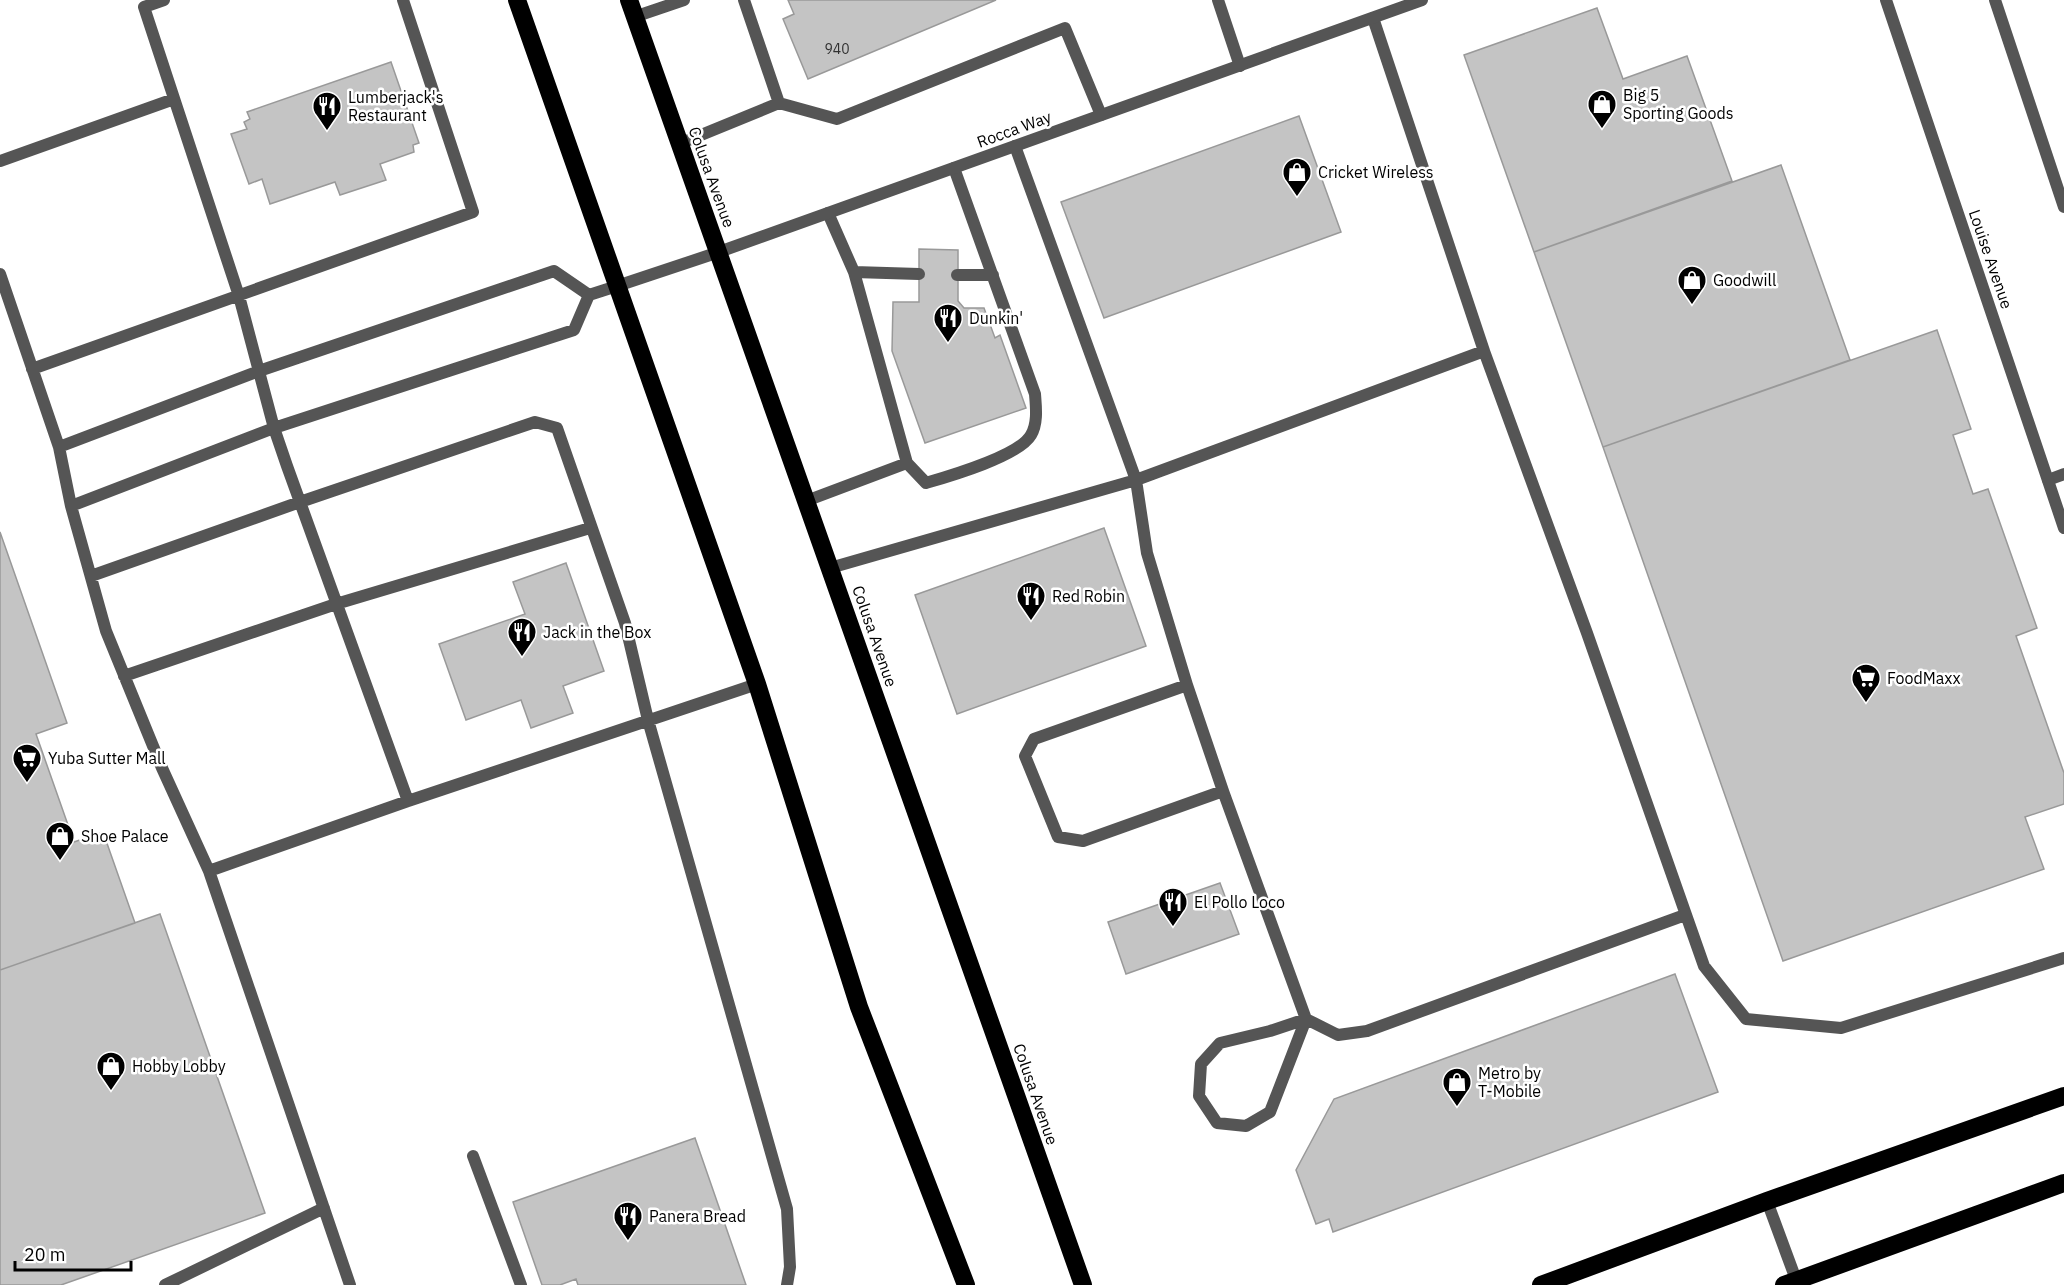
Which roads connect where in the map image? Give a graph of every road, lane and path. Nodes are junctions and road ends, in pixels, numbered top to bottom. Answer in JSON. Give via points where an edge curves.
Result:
{"nodes":[{"id":1,"x":164,"y":0,"type":"edge"},
{"id":2,"x":403,"y":0,"type":"edge"},
{"id":3,"x":517,"y":0,"type":"edge"},
{"id":4,"x":684,"y":0,"type":"edge"},
{"id":5,"x":744,"y":0,"type":"edge"},
{"id":6,"x":1218,"y":0,"type":"edge"},
{"id":7,"x":1422,"y":0,"type":"edge"},
{"id":8,"x":1886,"y":0,"type":"edge"},
{"id":9,"x":1995,"y":0,"type":"edge"},
{"id":10,"x":632,"y":8,"type":"edge"},
{"id":11,"x":1373,"y":18,"type":"junction"},
{"id":12,"x":1240,"y":66,"type":"junction"},
{"id":13,"x":174,"y":99,"type":"junction"},
{"id":14,"x":779,"y":103,"type":"junction"},
{"id":15,"x":1101,"y":115,"type":"junction"},
{"id":16,"x":678,"y":144,"type":"junction"},
{"id":17,"x":1015,"y":146,"type":"junction"},
{"id":18,"x":0,"y":161,"type":"edge"},
{"id":19,"x":954,"y":168,"type":"junction"},
{"id":20,"x":2064,"y":207,"type":"edge"},
{"id":21,"x":828,"y":213,"type":"junction"},
{"id":22,"x":719,"y":252,"type":"junction"},
{"id":23,"x":854,"y":272,"type":"junction"},
{"id":24,"x":0,"y":274,"type":"edge"},
{"id":25,"x":919,"y":274,"type":"dead end"},
{"id":26,"x":957,"y":275,"type":"dead end"},
{"id":27,"x":993,"y":275,"type":"junction"},
{"id":28,"x":617,"y":286,"type":"junction"},
{"id":29,"x":589,"y":295,"type":"junction"},
{"id":30,"x":238,"y":296,"type":"junction"},
{"id":31,"x":1484,"y":351,"type":"junction"},
{"id":32,"x":32,"y":369,"type":"junction"},
{"id":33,"x":259,"y":371,"type":"junction"},
{"id":34,"x":274,"y":428,"type":"junction"},
{"id":35,"x":59,"y":447,"type":"junction"},
{"id":36,"x":907,"y":464,"type":"junction"},
{"id":37,"x":2064,"y":474,"type":"edge"},
{"id":38,"x":1136,"y":480,"type":"junction"},
{"id":39,"x":2048,"y":480,"type":"junction"},
{"id":40,"x":806,"y":501,"type":"junction"},
{"id":41,"x":300,"y":502,"type":"junction"},
{"id":42,"x":71,"y":506,"type":"junction"},
{"id":43,"x":590,"y":528,"type":"junction"},
{"id":44,"x":2064,"y":528,"type":"edge"},
{"id":45,"x":830,"y":568,"type":"junction"},
{"id":46,"x":91,"y":576,"type":"junction"},
{"id":47,"x":336,"y":604,"type":"junction"},
{"id":48,"x":124,"y":676,"type":"junction"},
{"id":49,"x":757,"y":684,"type":"junction"},
{"id":50,"x":1187,"y":685,"type":"junction"},
{"id":51,"x":648,"y":720,"type":"junction"},
{"id":52,"x":1223,"y":791,"type":"junction"},
{"id":53,"x":408,"y":801,"type":"junction"},
{"id":54,"x":209,"y":871,"type":"junction"},
{"id":55,"x":1686,"y":915,"type":"junction"},
{"id":56,"x":2064,"y":958,"type":"edge"},
{"id":57,"x":1306,"y":1019,"type":"junction"},
{"id":58,"x":2064,"y":1096,"type":"edge"},
{"id":59,"x":473,"y":1156,"type":"dead end"},
{"id":60,"x":2064,"y":1183,"type":"edge"},
{"id":61,"x":1767,"y":1201,"type":"junction"},
{"id":62,"x":324,"y":1208,"type":"junction"},
{"id":63,"x":1793,"y":1283,"type":"edge"},
{"id":64,"x":165,"y":1285,"type":"edge"},
{"id":65,"x":350,"y":1285,"type":"edge"},
{"id":66,"x":521,"y":1285,"type":"edge"},
{"id":67,"x":787,"y":1285,"type":"edge"},
{"id":68,"x":966,"y":1285,"type":"edge"},
{"id":69,"x":1083,"y":1285,"type":"edge"},
{"id":70,"x":1541,"y":1285,"type":"edge"}],
"edges":[{"from":1,"to":13,"type":"street","via":[[144,8]]},
{"from":2,"to":30,"type":"street","via":[[473,212]]},
{"from":3,"to":28,"type":"highway"},
{"from":4,"to":10,"type":"street"},
{"from":5,"to":14,"type":"street"},
{"from":6,"to":12,"type":"street"},
{"from":7,"to":11,"type":"street","name":"Rocca Way"},
{"from":8,"to":39,"type":"street","name":"Louise Avenue"},
{"from":9,"to":20,"type":"street"},
{"from":10,"to":16,"type":"highway","name":"Colusa Avenue"},
{"from":11,"to":12,"type":"street","name":"Rocca Way"},
{"from":11,"to":31,"type":"street"},
{"from":12,"to":15,"type":"street","name":"Rocca Way"},
{"from":13,"to":18,"type":"street"},
{"from":13,"to":30,"type":"street"},
{"from":14,"to":15,"type":"street","via":[[837,119],[1065,28]]},
{"from":14,"to":16,"type":"street"},
{"from":15,"to":17,"type":"street","name":"Rocca Way"},
{"from":16,"to":22,"type":"highway","name":"Colusa Avenue"},
{"from":17,"to":19,"type":"street","name":"Rocca Way"},
{"from":17,"to":38,"type":"street"},
{"from":19,"to":21,"type":"street","name":"Rocca Way"},
{"from":19,"to":27,"type":"street"},
{"from":21,"to":22,"type":"street","name":"Rocca Way"},
{"from":21,"to":23,"type":"street"},
{"from":22,"to":28,"type":"street","name":"Rocca Way"},
{"from":22,"to":40,"type":"highway","name":"Colusa Avenue"},
{"from":23,"to":25,"type":"street"},
{"from":23,"to":36,"type":"street"},
{"from":24,"to":32,"type":"street"},
{"from":26,"to":27,"type":"street"},
{"from":27,"to":36,"type":"street","via":[[1035,394],[1037,410],[1030,436],[1013,451],[926,483]]},
{"from":28,"to":29,"type":"street","name":"Rocca Way"},
{"from":28,"to":49,"type":"highway"},
{"from":29,"to":33,"type":"street","via":[[554,272]]},
{"from":29,"to":34,"type":"street","via":[[574,330]]},
{"from":30,"to":32,"type":"street"},
{"from":30,"to":33,"type":"street"},
{"from":31,"to":38,"type":"street"},
{"from":31,"to":55,"type":"street"},
{"from":32,"to":35,"type":"street"},
{"from":33,"to":34,"type":"street"},
{"from":33,"to":35,"type":"street"},
{"from":34,"to":41,"type":"street"},
{"from":34,"to":42,"type":"street"},
{"from":35,"to":42,"type":"street"},
{"from":36,"to":40,"type":"street"},
{"from":37,"to":39,"type":"street"},
{"from":38,"to":45,"type":"street"},
{"from":38,"to":50,"type":"street","via":[[1147,552]]},
{"from":39,"to":44,"type":"street","name":"Louise Avenue"},
{"from":40,"to":45,"type":"highway","name":"Colusa Avenue"},
{"from":41,"to":43,"type":"street","via":[[534,422],[557,428]]},
{"from":41,"to":46,"type":"street"},
{"from":41,"to":47,"type":"street"},
{"from":42,"to":46,"type":"street"},
{"from":43,"to":47,"type":"street"},
{"from":43,"to":51,"type":"street","via":[[625,623]]},
{"from":45,"to":69,"type":"highway","name":"Colusa Avenue"},
{"from":46,"to":48,"type":"street","via":[[106,632]]},
{"from":47,"to":48,"type":"street"},
{"from":47,"to":53,"type":"street"},
{"from":48,"to":54,"type":"street"},
{"from":49,"to":51,"type":"street"},
{"from":49,"to":68,"type":"highway","via":[[859,1007]]},
{"from":50,"to":52,"type":"street"},
{"from":50,"to":52,"type":"street","via":[[1034,739],[1025,756],[1058,837],[1083,841]]},
{"from":51,"to":53,"type":"street"},
{"from":51,"to":67,"type":"street","via":[[787,1209]]},
{"from":52,"to":57,"type":"street"},
{"from":53,"to":54,"type":"street"},
{"from":54,"to":62,"type":"street"},
{"from":55,"to":56,"type":"street","via":[[1704,966],[1746,1019],[1841,1028]]},
{"from":55,"to":57,"type":"street","via":[[1366,1031],[1338,1035]]},
{"from":57,"to":57,"type":"street","via":[[1220,1043],[1201,1064],[1199,1096],[1217,1124],[1246,1126],[1270,1112]]},
{"from":58,"to":61,"type":"highway"},
{"from":59,"to":66,"type":"street"},
{"from":60,"to":63,"type":"highway"},
{"from":61,"to":63,"type":"street"},
{"from":61,"to":70,"type":"highway"},
{"from":62,"to":64,"type":"street"},
{"from":62,"to":65,"type":"street"}]}
